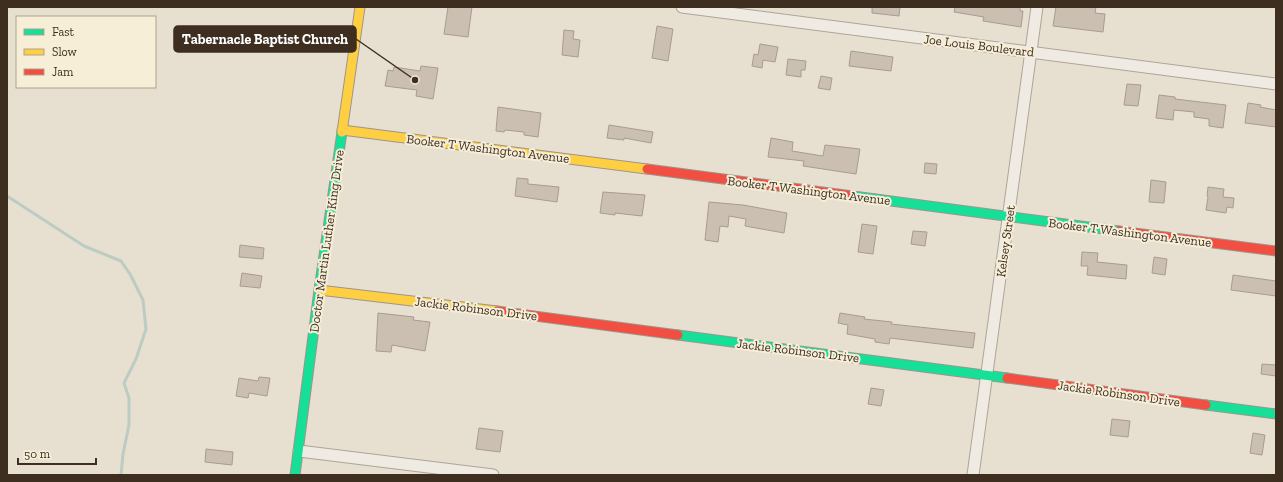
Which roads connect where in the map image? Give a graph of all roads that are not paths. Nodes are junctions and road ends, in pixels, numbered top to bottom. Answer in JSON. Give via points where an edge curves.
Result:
{"nodes":[{"id":1,"x":360,"y":7,"type":"edge"},
{"id":2,"x":682,"y":7,"type":"edge"},
{"id":3,"x":1037,"y":7,"type":"edge"},
{"id":4,"x":1031,"y":52,"type":"junction"},
{"id":5,"x":1276,"y":84,"type":"edge"},
{"id":6,"x":342,"y":130,"type":"junction"},
{"id":7,"x":1009,"y":216,"type":"junction"},
{"id":8,"x":1276,"y":251,"type":"edge"},
{"id":9,"x":319,"y":290,"type":"junction"},
{"id":10,"x":987,"y":375,"type":"junction"},
{"id":11,"x":1276,"y":414,"type":"edge"},
{"id":12,"x":299,"y":451,"type":"junction"},
{"id":13,"x":295,"y":475,"type":"edge"},
{"id":14,"x":493,"y":475,"type":"edge"},
{"id":15,"x":973,"y":475,"type":"edge"}],
"edges":[{"from":1,"to":6,"type":"street","name":"Doctor Martin Luther King Drive"},
{"from":2,"to":4,"type":"street","name":"Joe Louis Boulevard"},
{"from":3,"to":4,"type":"street","name":"Kelsey Street"},
{"from":4,"to":5,"type":"street","name":"Joe Louis Boulevard"},
{"from":4,"to":7,"type":"street","name":"Kelsey Street"},
{"from":6,"to":7,"type":"street","name":"Booker T Washington Avenue"},
{"from":6,"to":9,"type":"street","name":"Doctor Martin Luther King Drive"},
{"from":7,"to":8,"type":"street","name":"Booker T Washington Avenue"},
{"from":7,"to":10,"type":"street","name":"Kelsey Street"},
{"from":9,"to":10,"type":"street","name":"Jackie Robinson Drive","via":[[469,307]]},
{"from":9,"to":12,"type":"street","name":"Doctor Martin Luther King Drive"},
{"from":10,"to":11,"type":"street","name":"Jackie Robinson Drive"},
{"from":10,"to":15,"type":"street","name":"Kelsey Street"},
{"from":12,"to":13,"type":"street","name":"Doctor Martin Luther King Drive"},
{"from":12,"to":14,"type":"street"}]}
